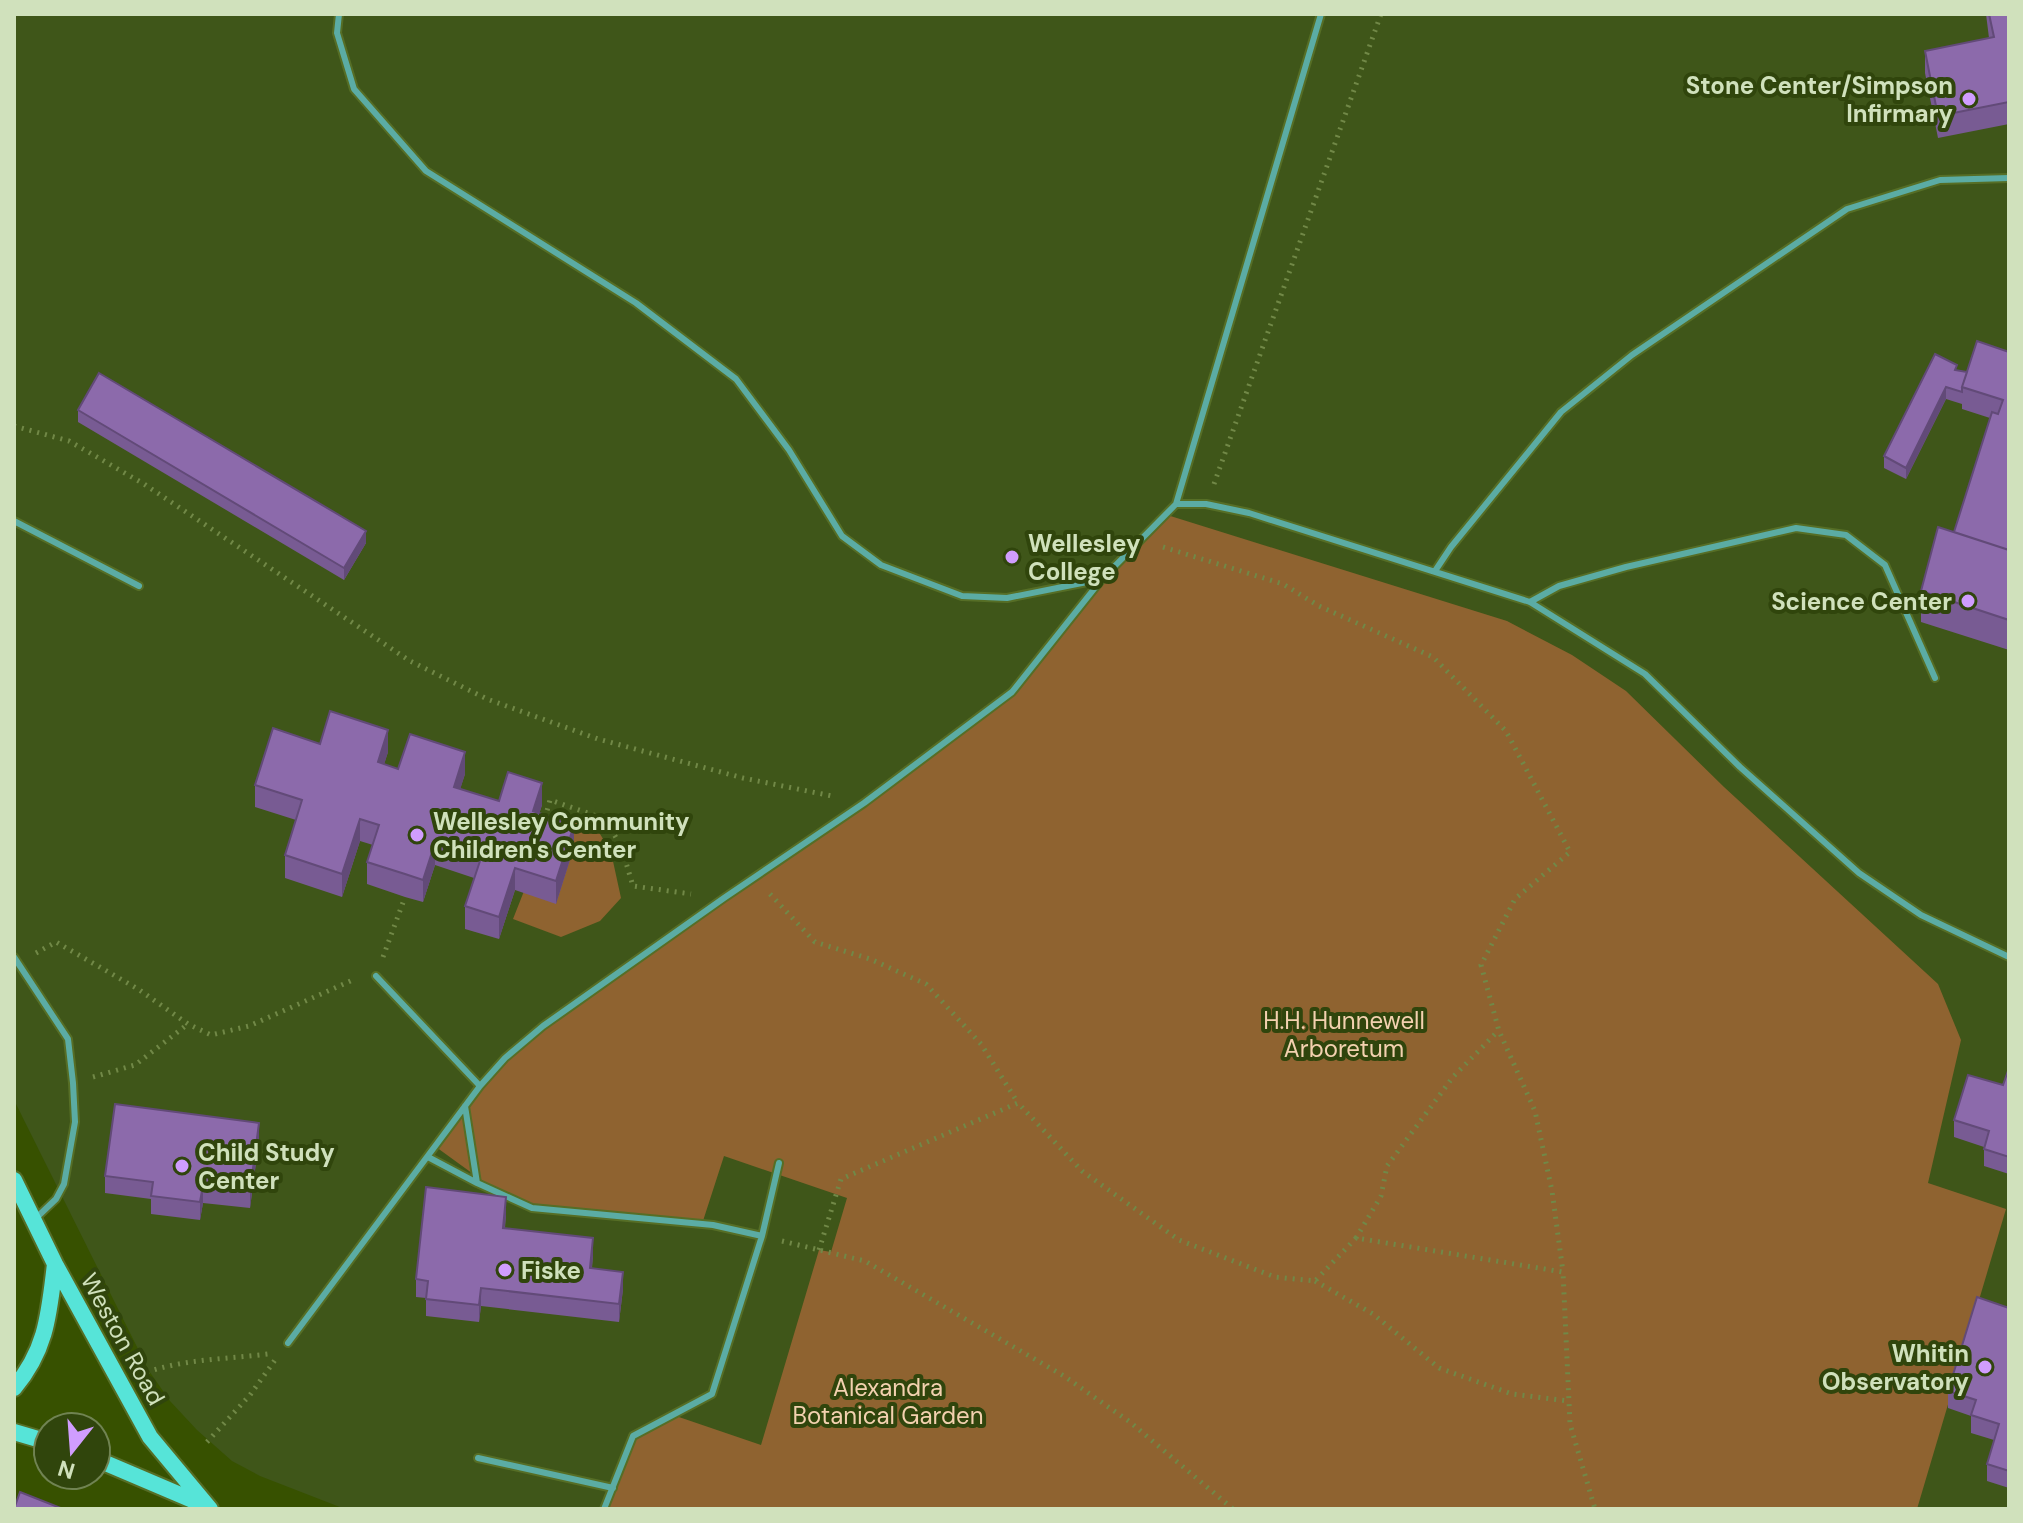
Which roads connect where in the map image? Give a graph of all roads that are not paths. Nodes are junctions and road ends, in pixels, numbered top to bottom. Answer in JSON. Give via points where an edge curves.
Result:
{"nodes":[{"id":1,"x":339,"y":14,"type":"edge"},
{"id":2,"x":1321,"y":14,"type":"edge"},
{"id":3,"x":2009,"y":178,"type":"edge"},
{"id":4,"x":1176,"y":504,"type":"junction"},
{"id":5,"x":14,"y":521,"type":"edge"},
{"id":6,"x":1435,"y":571,"type":"junction"},
{"id":7,"x":1102,"y":579,"type":"junction"},
{"id":8,"x":139,"y":586,"type":"dead end"},
{"id":9,"x":1530,"y":602,"type":"junction"},
{"id":10,"x":1935,"y":678,"type":"dead end"},
{"id":11,"x":2009,"y":957,"type":"edge"},
{"id":12,"x":16,"y":960,"type":"edge"},
{"id":13,"x":376,"y":976,"type":"road end"},
{"id":14,"x":480,"y":1086,"type":"junction"},
{"id":15,"x":465,"y":1106,"type":"junction"},
{"id":16,"x":428,"y":1157,"type":"junction"},
{"id":17,"x":779,"y":1163,"type":"dead end"},
{"id":18,"x":14,"y":1180,"type":"edge"},
{"id":19,"x":477,"y":1183,"type":"junction"},
{"id":20,"x":35,"y":1219,"type":"junction"},
{"id":21,"x":762,"y":1236,"type":"junction"},
{"id":22,"x":55,"y":1264,"type":"junction"},
{"id":23,"x":288,"y":1343,"type":"dead end"},
{"id":24,"x":14,"y":1388,"type":"edge"},
{"id":25,"x":478,"y":1458,"type":"dead end"},
{"id":26,"x":112,"y":1466,"type":"edge"},
{"id":27,"x":613,"y":1488,"type":"junction"},
{"id":28,"x":210,"y":1509,"type":"edge"},
{"id":29,"x":604,"y":1509,"type":"edge"}],
"edges":[{"from":1,"to":7,"type":"lane","via":[[337,33],[354,89],[426,171],[636,303],[736,379],[789,450],[842,536],[881,565],[962,596],[1007,598]]},
{"from":2,"to":4,"type":"lane"},
{"from":3,"to":6,"type":"lane","via":[[1940,180],[1847,209],[1632,355],[1561,412]]},
{"from":4,"to":6,"type":"lane","via":[[1206,504],[1301,527]]},
{"from":4,"to":7,"type":"lane"},
{"from":5,"to":8,"type":"lane"},
{"from":6,"to":9,"type":"lane"},
{"from":7,"to":14,"type":"lane","via":[[1012,692],[864,803],[543,1026]]},
{"from":9,"to":10,"type":"lane","via":[[1559,586],[1626,567],[1796,528],[1846,535],[1885,565]]},
{"from":9,"to":11,"type":"lane","via":[[1645,674],[1859,873],[1921,915]]},
{"from":12,"to":20,"type":"lane","via":[[68,1039],[73,1083],[75,1122],[64,1184]]},
{"from":13,"to":14,"type":"lane"},
{"from":14,"to":15,"type":"lane"},
{"from":15,"to":16,"type":"lane"},
{"from":15,"to":19,"type":"lane"},
{"from":16,"to":19,"type":"lane"},
{"from":16,"to":23,"type":"lane"},
{"from":17,"to":21,"type":"lane"},
{"from":18,"to":20,"type":"main road","name":"Weston Road"},
{"from":19,"to":21,"type":"lane","via":[[532,1208],[713,1225]]},
{"from":20,"to":22,"type":"main road","name":"Weston Road"},
{"from":21,"to":27,"type":"lane","via":[[712,1394],[633,1436]]},
{"from":22,"to":24,"type":"main road","via":[[44,1337]]},
{"from":22,"to":28,"type":"main road","name":"Weston Road","via":[[150,1437]]},
{"from":25,"to":27,"type":"lane"},
{"from":26,"to":28,"type":"main road"},
{"from":27,"to":29,"type":"lane"}]}
